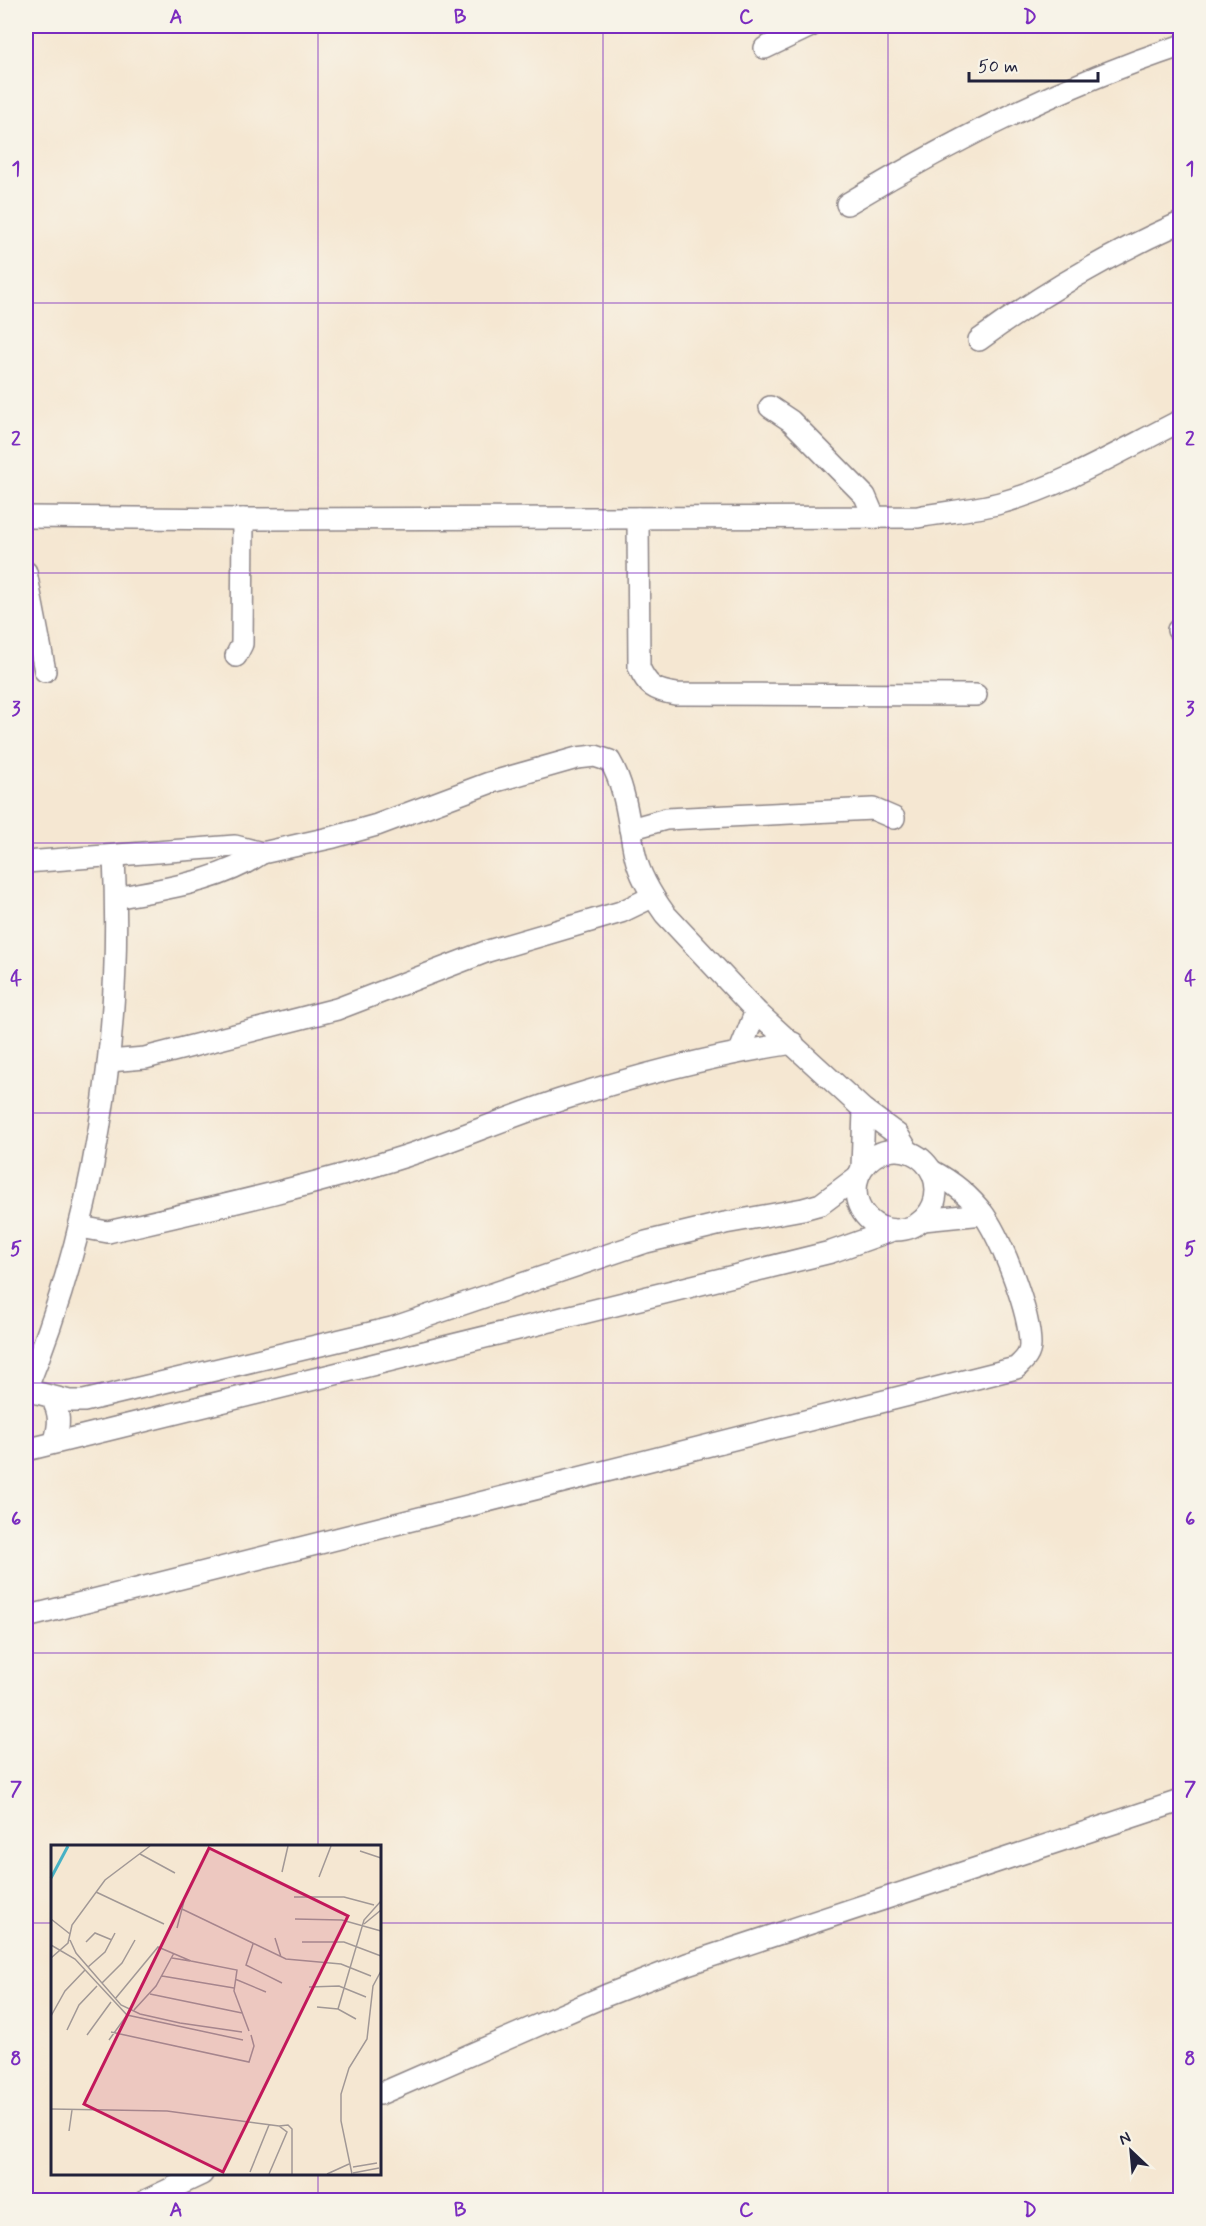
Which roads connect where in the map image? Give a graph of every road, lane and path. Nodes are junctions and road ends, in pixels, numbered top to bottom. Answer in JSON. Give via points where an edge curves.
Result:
{"nodes":[{"id":1,"x":811,"y":26,"type":"edge"},
{"id":2,"x":1180,"y":46,"type":"edge"},
{"id":3,"x":765,"y":48,"type":"dead end"},
{"id":4,"x":847,"y":204,"type":"dead end"},
{"id":5,"x":1180,"y":223,"type":"edge"},
{"id":6,"x":979,"y":340,"type":"dead end"},
{"id":7,"x":770,"y":407,"type":"dead end"},
{"id":8,"x":1180,"y":420,"type":"edge"},
{"id":9,"x":26,"y":517,"type":"edge"},
{"id":10,"x":874,"y":517,"type":"junction"},
{"id":11,"x":638,"y":518,"type":"junction"},
{"id":12,"x":243,"y":519,"type":"junction"},
{"id":13,"x":26,"y":572,"type":"edge"},
{"id":14,"x":236,"y":656,"type":"dead end"},
{"id":15,"x":45,"y":671,"type":"dead end"},
{"id":16,"x":976,"y":695,"type":"dead end"},
{"id":17,"x":894,"y":818,"type":"dead end"},
{"id":18,"x":630,"y":829,"type":"junction"},
{"id":19,"x":262,"y":853,"type":"junction"},
{"id":20,"x":114,"y":857,"type":"junction"},
{"id":21,"x":26,"y":862,"type":"edge"},
{"id":22,"x":652,"y":897,"type":"junction"},
{"id":23,"x":116,"y":898,"type":"junction"},
{"id":24,"x":756,"y":1011,"type":"junction"},
{"id":25,"x":793,"y":1043,"type":"junction"},
{"id":26,"x":740,"y":1051,"type":"junction"},
{"id":27,"x":109,"y":1061,"type":"junction"},
{"id":28,"x":864,"y":1110,"type":"junction"},
{"id":29,"x":908,"y":1151,"type":"junction"},
{"id":30,"x":932,"y":1171,"type":"junction"},
{"id":31,"x":859,"y":1172,"type":"junction"},
{"id":32,"x":983,"y":1214,"type":"junction"},
{"id":33,"x":923,"y":1220,"type":"junction"},
{"id":34,"x":80,"y":1227,"type":"junction"},
{"id":35,"x":893,"y":1230,"type":"junction"},
{"id":36,"x":26,"y":1390,"type":"edge"},
{"id":37,"x":52,"y":1398,"type":"junction"},
{"id":38,"x":55,"y":1441,"type":"junction"},
{"id":39,"x":26,"y":1450,"type":"edge"},
{"id":40,"x":26,"y":1617,"type":"edge"},
{"id":41,"x":1180,"y":1801,"type":"edge"},
{"id":42,"x":381,"y":2094,"type":"edge"},
{"id":43,"x":200,"y":2175,"type":"edge"},
{"id":44,"x":147,"y":2200,"type":"edge"}],
"edges":[{"from":1,"to":3,"type":"street"},
{"from":2,"to":4,"type":"street","via":[[1010,114],[900,171]]},
{"from":5,"to":6,"type":"street","via":[[1066,281]]},
{"from":7,"to":10,"type":"street","via":[[791,421],[865,496]]},
{"from":8,"to":10,"type":"street","via":[[1054,484],[1000,503],[918,517]]},
{"from":9,"to":12,"type":"street"},
{"from":10,"to":11,"type":"street"},
{"from":11,"to":12,"type":"street"},
{"from":11,"to":16,"type":"street","via":[[639,667],[646,682],[659,692]]},
{"from":12,"to":14,"type":"street","via":[[242,644]]},
{"from":13,"to":15,"type":"street"},
{"from":17,"to":18,"type":"street","via":[[873,809],[666,819]]},
{"from":18,"to":19,"type":"street","via":[[617,773],[610,761],[595,756],[489,783],[377,825]]},
{"from":18,"to":22,"type":"street","via":[[636,858]]},
{"from":19,"to":20,"type":"street","via":[[235,846]]},
{"from":19,"to":23,"type":"street","via":[[240,868],[212,877]]},
{"from":20,"to":21,"type":"street"},
{"from":20,"to":23,"type":"street"},
{"from":22,"to":24,"type":"street"},
{"from":22,"to":27,"type":"street","via":[[621,912],[488,951],[337,1009],[144,1058]]},
{"from":23,"to":27,"type":"street"},
{"from":24,"to":25,"type":"street"},
{"from":24,"to":26,"type":"street"},
{"from":25,"to":26,"type":"street"},
{"from":25,"to":28,"type":"street"},
{"from":26,"to":34,"type":"street","via":[[559,1100],[409,1155],[286,1192],[108,1232]]},
{"from":27,"to":34,"type":"street"},
{"from":28,"to":29,"type":"street","via":[[898,1135]]},
{"from":28,"to":31,"type":"street"},
{"from":29,"to":30,"type":"street","via":[[926,1162]]},
{"from":29,"to":31,"type":"street","via":[[877,1153]]},
{"from":30,"to":32,"type":"street","via":[[954,1182]]},
{"from":30,"to":33,"type":"street","via":[[936,1181],[934,1202]]},
{"from":31,"to":35,"type":"street","via":[[856,1198],[865,1217]]},
{"from":31,"to":37,"type":"street","via":[[840,1192],[812,1207],[646,1242],[392,1328],[84,1401]]},
{"from":32,"to":33,"type":"street"},
{"from":32,"to":40,"type":"street","via":[[1015,1283],[1027,1330],[1027,1358],[1016,1368]]},
{"from":33,"to":35,"type":"street"},
{"from":34,"to":36,"type":"street"},
{"from":35,"to":38,"type":"street","via":[[831,1252]]},
{"from":36,"to":37,"type":"street"},
{"from":37,"to":38,"type":"street","via":[[60,1424]]},
{"from":38,"to":39,"type":"street"},
{"from":41,"to":42,"type":"street","via":[[687,1964],[596,1999]]},
{"from":43,"to":44,"type":"street"}]}
